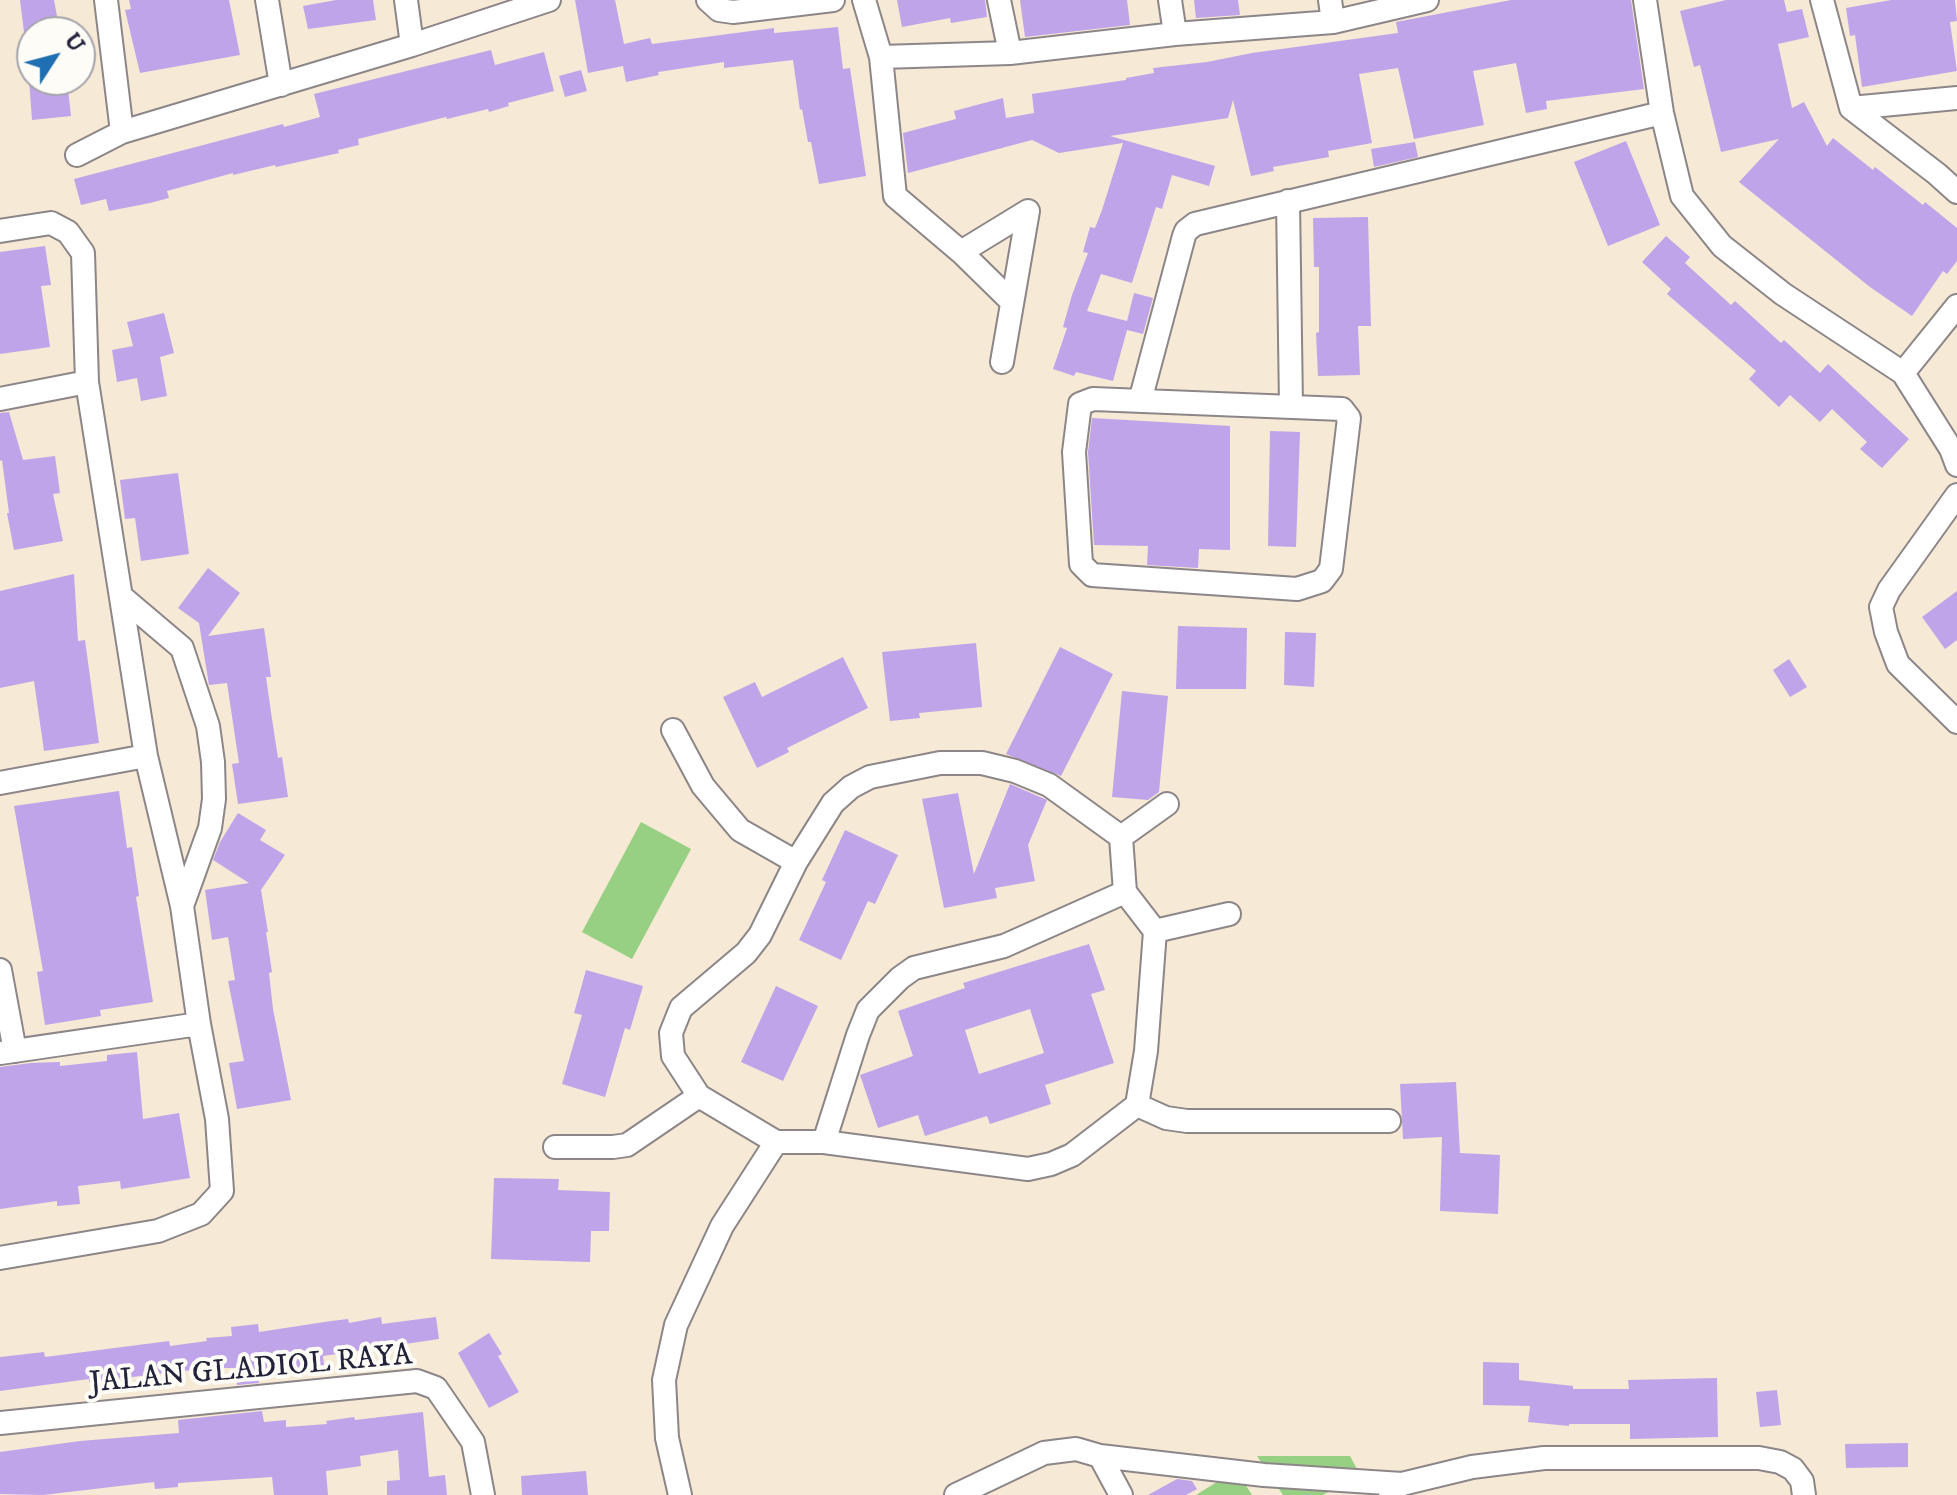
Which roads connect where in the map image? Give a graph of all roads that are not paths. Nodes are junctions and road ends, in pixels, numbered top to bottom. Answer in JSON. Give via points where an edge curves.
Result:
{"nodes":[{"id":1,"x":106,"y":0,"type":"edge"},
{"id":2,"x":267,"y":0,"type":"edge"},
{"id":3,"x":406,"y":0,"type":"edge"},
{"id":4,"x":549,"y":0,"type":"edge"},
{"id":5,"x":708,"y":0,"type":"edge"},
{"id":6,"x":833,"y":0,"type":"edge"},
{"id":7,"x":864,"y":0,"type":"edge"},
{"id":8,"x":999,"y":0,"type":"edge"},
{"id":9,"x":1170,"y":0,"type":"edge"},
{"id":10,"x":1427,"y":0,"type":"edge"},
{"id":11,"x":1645,"y":0,"type":"edge"},
{"id":12,"x":1822,"y":0,"type":"edge"},
{"id":13,"x":1331,"y":11,"type":"edge"},
{"id":14,"x":1175,"y":34,"type":"junction"},
{"id":15,"x":412,"y":45,"type":"junction"},
{"id":16,"x":1010,"y":53,"type":"junction"},
{"id":17,"x":881,"y":57,"type":"junction"},
{"id":18,"x":281,"y":85,"type":"junction"},
{"id":19,"x":1957,"y":98,"type":"edge"},
{"id":20,"x":1851,"y":108,"type":"junction"},
{"id":21,"x":1662,"y":113,"type":"junction"},
{"id":22,"x":122,"y":132,"type":"junction"},
{"id":23,"x":77,"y":155,"type":"dead end"},
{"id":24,"x":1957,"y":192,"type":"edge"},
{"id":25,"x":1288,"y":201,"type":"junction"},
{"id":26,"x":0,"y":231,"type":"edge"},
{"id":27,"x":961,"y":252,"type":"junction"},
{"id":28,"x":1012,"y":302,"type":"junction"},
{"id":29,"x":1957,"y":306,"type":"edge"},
{"id":30,"x":1002,"y":362,"type":"dead end"},
{"id":31,"x":1903,"y":373,"type":"junction"},
{"id":32,"x":87,"y":382,"type":"junction"},
{"id":33,"x":0,"y":399,"type":"edge"},
{"id":34,"x":1140,"y":401,"type":"junction"},
{"id":35,"x":1291,"y":406,"type":"junction"},
{"id":36,"x":1957,"y":465,"type":"edge"},
{"id":37,"x":1957,"y":495,"type":"edge"},
{"id":38,"x":123,"y":598,"type":"junction"},
{"id":39,"x":1957,"y":722,"type":"edge"},
{"id":40,"x":673,"y":730,"type":"dead end"},
{"id":41,"x":146,"y":756,"type":"junction"},
{"id":42,"x":0,"y":783,"type":"edge"},
{"id":43,"x":1167,"y":804,"type":"dead end"},
{"id":44,"x":1121,"y":837,"type":"junction"},
{"id":45,"x":796,"y":862,"type":"junction"},
{"id":46,"x":1125,"y":892,"type":"junction"},
{"id":47,"x":182,"y":906,"type":"junction"},
{"id":48,"x":1229,"y":914,"type":"dead end"},
{"id":49,"x":1155,"y":931,"type":"junction"},
{"id":50,"x":0,"y":970,"type":"edge"},
{"id":51,"x":199,"y":1024,"type":"junction"},
{"id":52,"x":8,"y":1052,"type":"edge"},
{"id":53,"x":699,"y":1096,"type":"junction"},
{"id":54,"x":1137,"y":1105,"type":"junction"},
{"id":55,"x":1389,"y":1121,"type":"dead end"},
{"id":56,"x":776,"y":1142,"type":"junction"},
{"id":57,"x":824,"y":1142,"type":"junction"},
{"id":58,"x":555,"y":1147,"type":"dead end"},
{"id":59,"x":0,"y":1258,"type":"edge"},
{"id":60,"x":0,"y":1423,"type":"edge"},
{"id":61,"x":1100,"y":1456,"type":"junction"},
{"id":62,"x":1264,"y":1475,"type":"junction"},
{"id":63,"x":1394,"y":1490,"type":"edge"},
{"id":64,"x":483,"y":1495,"type":"edge"},
{"id":65,"x":680,"y":1495,"type":"edge"},
{"id":66,"x":957,"y":1495,"type":"edge"},
{"id":67,"x":1121,"y":1495,"type":"edge"},
{"id":68,"x":1276,"y":1495,"type":"edge"},
{"id":69,"x":1804,"y":1495,"type":"edge"}],
"edges":[{"from":1,"to":22,"type":"street"},
{"from":2,"to":18,"type":"street"},
{"from":3,"to":15,"type":"street"},
{"from":4,"to":15,"type":"street"},
{"from":5,"to":6,"type":"street","via":[[719,10],[733,12]]},
{"from":7,"to":17,"type":"street"},
{"from":8,"to":16,"type":"street"},
{"from":9,"to":14,"type":"street"},
{"from":10,"to":13,"type":"street"},
{"from":11,"to":21,"type":"street"},
{"from":12,"to":20,"type":"street"},
{"from":13,"to":14,"type":"street"},
{"from":14,"to":16,"type":"street"},
{"from":15,"to":18,"type":"street"},
{"from":16,"to":17,"type":"street"},
{"from":17,"to":27,"type":"street","via":[[895,196]]},
{"from":18,"to":22,"type":"street"},
{"from":19,"to":20,"type":"street"},
{"from":20,"to":24,"type":"street"},
{"from":21,"to":25,"type":"street"},
{"from":21,"to":31,"type":"street","via":[[1682,196],[1722,246],[1783,294]]},
{"from":22,"to":23,"type":"street"},
{"from":25,"to":34,"type":"street","via":[[1195,224],[1186,231]]},
{"from":25,"to":35,"type":"street"},
{"from":26,"to":32,"type":"street","via":[[51,223],[68,232],[83,253]]},
{"from":27,"to":28,"type":"street"},
{"from":27,"to":28,"type":"street","via":[[1028,211]]},
{"from":28,"to":30,"type":"street"},
{"from":29,"to":31,"type":"street"},
{"from":31,"to":36,"type":"street"},
{"from":32,"to":33,"type":"street"},
{"from":32,"to":38,"type":"street"},
{"from":34,"to":35,"type":"street"},
{"from":34,"to":35,"type":"street","via":[[1093,399],[1080,404],[1074,452],[1085,570],[1097,577],[1297,589],[1322,581],[1331,569],[1349,418],[1342,409]]},
{"from":37,"to":39,"type":"street","via":[[1881,607],[1898,664]]},
{"from":38,"to":41,"type":"street"},
{"from":38,"to":47,"type":"street","via":[[182,648],[208,726],[213,762],[210,828]]},
{"from":40,"to":45,"type":"street","via":[[703,786],[740,830]]},
{"from":41,"to":42,"type":"street"},
{"from":41,"to":47,"type":"street"},
{"from":43,"to":44,"type":"street"},
{"from":44,"to":45,"type":"street","via":[[1049,785],[1015,771],[982,763],[940,763],[870,777],[851,787],[833,803]]},
{"from":44,"to":46,"type":"street"},
{"from":45,"to":53,"type":"street","via":[[746,953],[681,1008],[671,1033],[673,1056]]},
{"from":46,"to":49,"type":"street"},
{"from":46,"to":57,"type":"street","via":[[1004,946],[914,968],[900,978],[868,1010]]},
{"from":47,"to":51,"type":"street"},
{"from":48,"to":49,"type":"street"},
{"from":49,"to":54,"type":"street"},
{"from":50,"to":52,"type":"street"},
{"from":51,"to":52,"type":"street"},
{"from":51,"to":59,"type":"street","via":[[217,1119],[222,1191],[201,1214],[158,1231]]},
{"from":53,"to":56,"type":"street"},
{"from":53,"to":58,"type":"street","via":[[627,1145]]},
{"from":54,"to":55,"type":"street","via":[[1187,1121]]},
{"from":54,"to":57,"type":"street","via":[[1072,1155],[1028,1169]]},
{"from":56,"to":57,"type":"street"},
{"from":56,"to":65,"type":"street","via":[[722,1226],[676,1325],[664,1380],[667,1438]]},
{"from":60,"to":64,"type":"street","name":"JALAN GLADIOL RAYA","via":[[417,1381],[436,1388],[473,1442]]},
{"from":61,"to":62,"type":"street"},
{"from":61,"to":66,"type":"street","via":[[1076,1449],[1044,1453]]},
{"from":61,"to":67,"type":"street"},
{"from":62,"to":63,"type":"street"},
{"from":62,"to":68,"type":"street"},
{"from":63,"to":69,"type":"street","via":[[1472,1467],[1544,1458],[1759,1458],[1793,1469]]}]}
